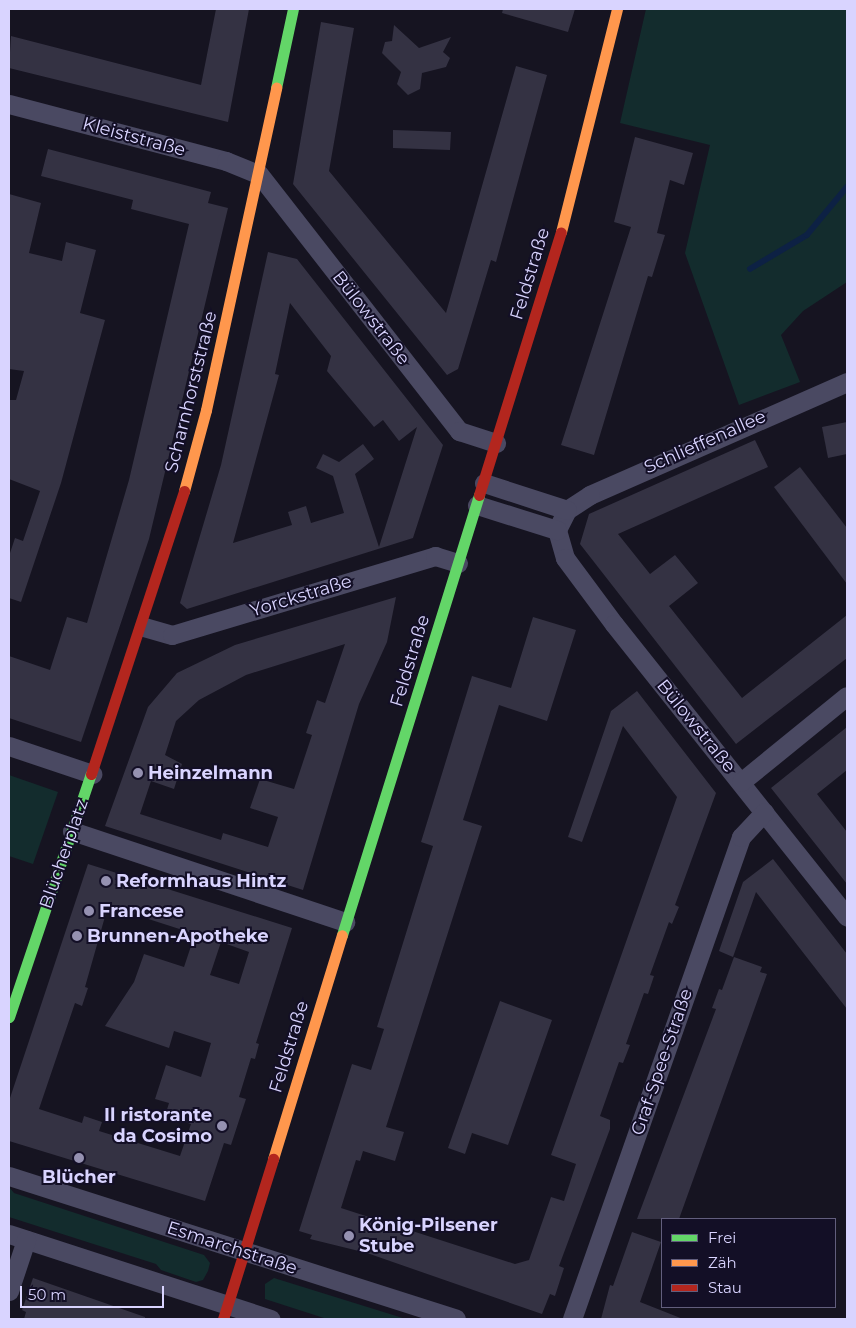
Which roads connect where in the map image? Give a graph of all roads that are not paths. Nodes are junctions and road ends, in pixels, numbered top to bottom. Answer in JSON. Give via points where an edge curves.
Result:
{"nodes":[{"id":1,"x":292,"y":9,"type":"edge"},
{"id":2,"x":618,"y":9,"type":"edge"},
{"id":3,"x":9,"y":104,"type":"edge"},
{"id":4,"x":259,"y":174,"type":"junction"},
{"id":5,"x":847,"y":382,"type":"edge"},
{"id":6,"x":496,"y":443,"type":"junction"},
{"id":7,"x":484,"y":483,"type":"junction"},
{"id":8,"x":477,"y":505,"type":"junction"},
{"id":9,"x":567,"y":510,"type":"junction"},
{"id":10,"x":557,"y":530,"type":"junction"},
{"id":11,"x":458,"y":563,"type":"junction"},
{"id":12,"x":144,"y":627,"type":"junction"},
{"id":13,"x":847,"y":696,"type":"edge"},
{"id":14,"x":9,"y":746,"type":"edge"},
{"id":15,"x":92,"y":774,"type":"junction"},
{"id":16,"x":741,"y":782,"type":"junction"},
{"id":17,"x":764,"y":812,"type":"junction"},
{"id":18,"x":72,"y":831,"type":"junction"},
{"id":19,"x":847,"y":917,"type":"edge"},
{"id":20,"x":345,"y":922,"type":"junction"},
{"id":21,"x":9,"y":1017,"type":"edge"},
{"id":22,"x":9,"y":1176,"type":"edge"},
{"id":23,"x":18,"y":1237,"type":"edge"},
{"id":24,"x":244,"y":1252,"type":"junction"},
{"id":25,"x":9,"y":1292,"type":"edge"},
{"id":26,"x":225,"y":1312,"type":"edge"},
{"id":27,"x":271,"y":1319,"type":"edge"},
{"id":28,"x":456,"y":1319,"type":"edge"},
{"id":29,"x":572,"y":1319,"type":"edge"}],
"edges":[{"from":1,"to":4,"type":"street","name":"Scharnhorststraße"},
{"from":2,"to":6,"type":"street","name":"Feldstraße","via":[[557,246]]},
{"from":3,"to":4,"type":"street","name":"Kleiststraße","via":[[226,161]]},
{"from":4,"to":6,"type":"street","name":"Bülowstraße","via":[[459,432]]},
{"from":4,"to":12,"type":"street","name":"Scharnhorststraße","via":[[206,410]]},
{"from":5,"to":9,"type":"street","name":"Schlieffenallee","via":[[630,475]]},
{"from":6,"to":7,"type":"street","name":"Feldstraße"},
{"from":7,"to":8,"type":"street","name":"Feldstraße"},
{"from":7,"to":9,"type":"street"},
{"from":8,"to":10,"type":"street"},
{"from":8,"to":11,"type":"street","name":"Feldstraße"},
{"from":9,"to":10,"type":"street"},
{"from":10,"to":16,"type":"street","name":"Bülowstraße","via":[[566,558]]},
{"from":11,"to":12,"type":"street","name":"Yorckstraße","via":[[435,556],[172,635]]},
{"from":11,"to":20,"type":"street","name":"Feldstraße"},
{"from":12,"to":15,"type":"street","name":"Scharnhorststraße"},
{"from":13,"to":16,"type":"street"},
{"from":14,"to":15,"type":"street"},
{"from":15,"to":18,"type":"street","name":"Blücherplatz"},
{"from":16,"to":17,"type":"street","name":"Bülowstraße"},
{"from":17,"to":19,"type":"street","name":"Bülowstraße"},
{"from":17,"to":29,"type":"street","name":"Graf-Spee-Straße","via":[[741,837]]},
{"from":18,"to":20,"type":"street"},
{"from":18,"to":21,"type":"street","name":"Blücherplatz"},
{"from":20,"to":24,"type":"street","name":"Feldstraße"},
{"from":22,"to":24,"type":"street","name":"Esmarchstraße"},
{"from":23,"to":25,"type":"street"},
{"from":23,"to":26,"type":"street"},
{"from":24,"to":26,"type":"street","name":"Feldstraße"},
{"from":24,"to":28,"type":"street","name":"Esmarchstraße"},
{"from":26,"to":27,"type":"street"}]}
